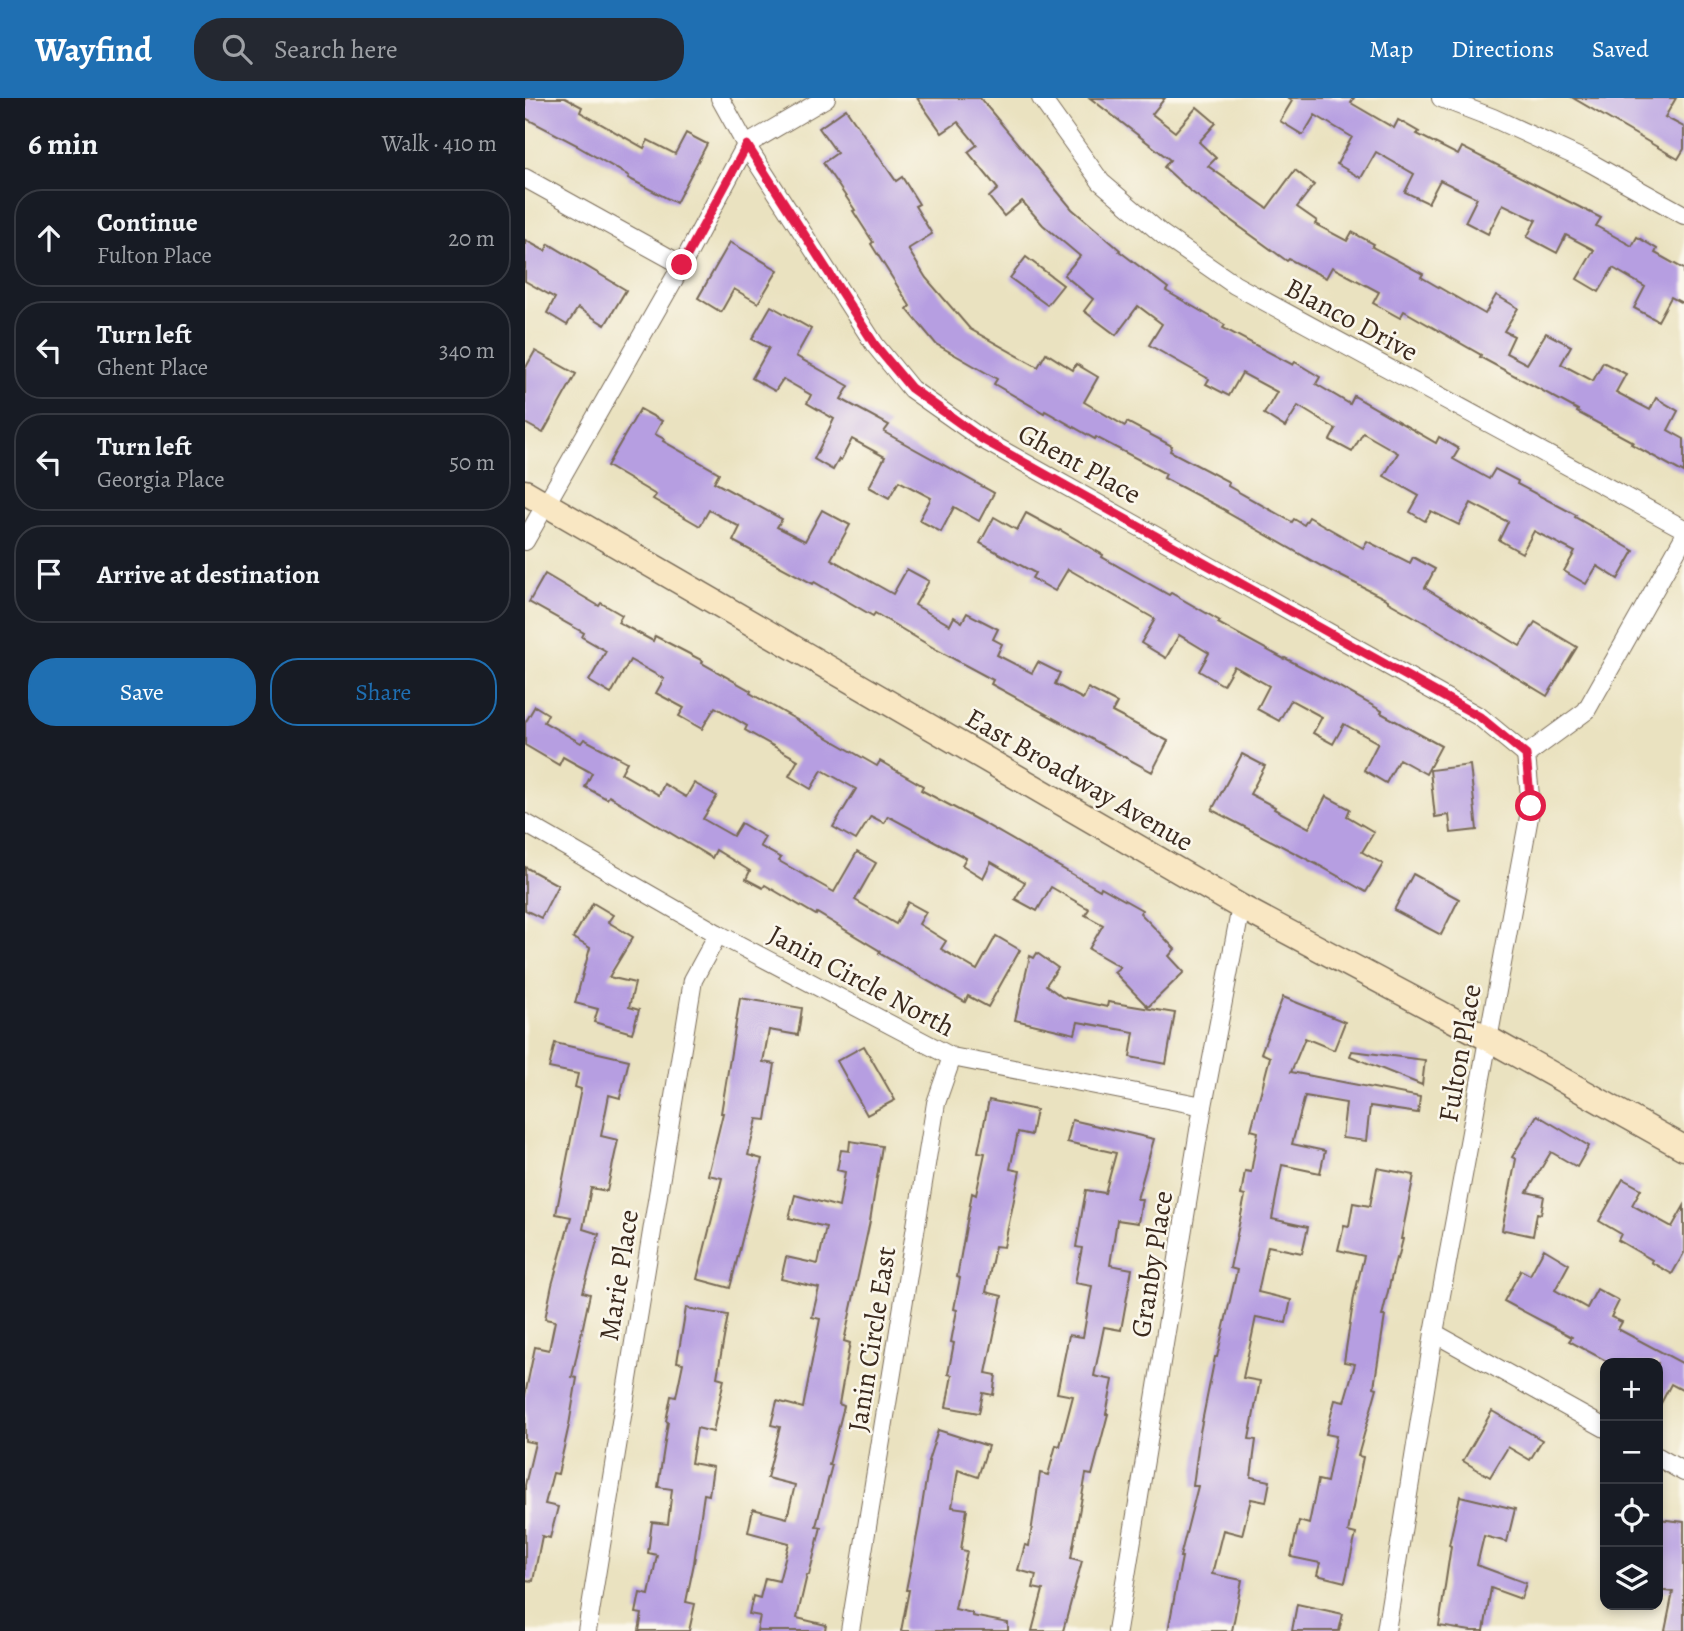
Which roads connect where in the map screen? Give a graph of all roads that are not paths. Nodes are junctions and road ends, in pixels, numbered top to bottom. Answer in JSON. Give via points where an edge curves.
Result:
{"nodes":[{"id":1,"x":720,"y":98,"type":"edge"},
{"id":2,"x":826,"y":98,"type":"edge"},
{"id":3,"x":1041,"y":98,"type":"edge"},
{"id":4,"x":1441,"y":98,"type":"edge"},
{"id":5,"x":747,"y":145,"type":"junction"},
{"id":6,"x":525,"y":178,"type":"edge"},
{"id":7,"x":1684,"y":215,"type":"edge"},
{"id":8,"x":682,"y":265,"type":"junction"},
{"id":9,"x":535,"y":498,"type":"edge"},
{"id":10,"x":1684,"y":529,"type":"edge"},
{"id":11,"x":1684,"y":537,"type":"edge"},
{"id":12,"x":525,"y":541,"type":"edge"},
{"id":13,"x":1526,"y":755,"type":"junction"},
{"id":14,"x":525,"y":823,"type":"edge"},
{"id":15,"x":1241,"y":907,"type":"junction"},
{"id":16,"x":718,"y":934,"type":"junction"},
{"id":17,"x":1489,"y":1039,"type":"junction"},
{"id":18,"x":953,"y":1057,"type":"junction"},
{"id":19,"x":1203,"y":1106,"type":"junction"},
{"id":20,"x":1684,"y":1148,"type":"edge"},
{"id":21,"x":1434,"y":1333,"type":"junction"},
{"id":22,"x":1600,"y":1425,"type":"edge"},
{"id":23,"x":1663,"y":1460,"type":"edge"},
{"id":24,"x":1684,"y":1472,"type":"edge"},
{"id":25,"x":587,"y":1631,"type":"edge"},
{"id":26,"x":850,"y":1631,"type":"edge"},
{"id":27,"x":1117,"y":1631,"type":"edge"},
{"id":28,"x":1386,"y":1631,"type":"edge"}],
"edges":[{"from":1,"to":5,"type":"street","name":"Ghent Place"},
{"from":2,"to":5,"type":"street"},
{"from":3,"to":10,"type":"street","name":"Blanco Drive","via":[[1101,182],[1163,235],[1235,285]]},
{"from":4,"to":7,"type":"street","via":[[1589,163]]},
{"from":5,"to":8,"type":"street"},
{"from":5,"to":13,"type":"street","name":"Ghent Place","via":[[875,345],[911,388],[982,439],[1480,717]]},
{"from":6,"to":8,"type":"street"},
{"from":8,"to":9,"type":"street"},
{"from":9,"to":12,"type":"street"},
{"from":9,"to":15,"type":"street","name":"East Broadway Avenue"},
{"from":11,"to":13,"type":"street","via":[[1586,711]]},
{"from":13,"to":17,"type":"street","name":"Fulton Place","via":[[1531,806]]},
{"from":14,"to":16,"type":"street","name":"Janin Circle North"},
{"from":15,"to":17,"type":"street","name":"East Broadway Avenue"},
{"from":15,"to":19,"type":"street","name":"Granby Place"},
{"from":16,"to":18,"type":"street","name":"Janin Circle North"},
{"from":16,"to":25,"type":"street","name":"Marie Place","via":[[693,980]]},
{"from":17,"to":20,"type":"street","name":"East Broadway Avenue"},
{"from":17,"to":21,"type":"street","name":"Fulton Place"},
{"from":18,"to":19,"type":"street","name":"Janin Circle North"},
{"from":18,"to":26,"type":"street","name":"Janin Circle East","via":[[936,1103]]},
{"from":19,"to":27,"type":"street","name":"Granby Place"},
{"from":21,"to":22,"type":"street"},
{"from":21,"to":28,"type":"street","name":"Fulton Place"},
{"from":23,"to":24,"type":"street"}]}
